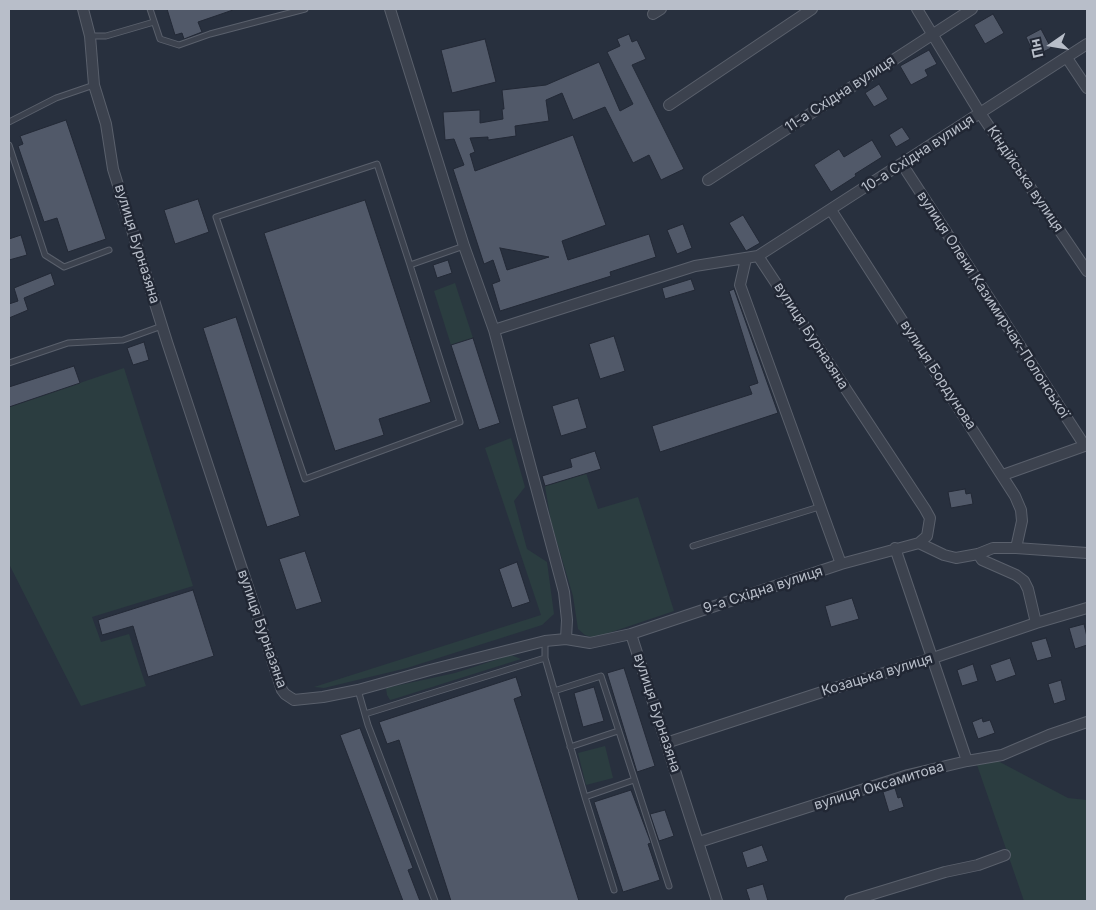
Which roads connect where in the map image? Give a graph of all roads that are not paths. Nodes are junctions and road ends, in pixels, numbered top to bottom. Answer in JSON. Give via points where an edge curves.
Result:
{"nodes":[{"id":1,"x":83,"y":9,"type":"edge"},
{"id":2,"x":150,"y":9,"type":"edge"},
{"id":3,"x":305,"y":9,"type":"edge"},
{"id":4,"x":390,"y":9,"type":"edge"},
{"id":5,"x":812,"y":9,"type":"edge"},
{"id":6,"x":917,"y":9,"type":"edge"},
{"id":7,"x":972,"y":9,"type":"edge"},
{"id":8,"x":154,"y":22,"type":"junction"},
{"id":9,"x":932,"y":34,"type":"junction"},
{"id":10,"x":90,"y":36,"type":"junction"},
{"id":11,"x":1087,"y":44,"type":"edge"},
{"id":12,"x":1067,"y":58,"type":"junction"},
{"id":13,"x":94,"y":85,"type":"junction"},
{"id":14,"x":1087,"y":88,"type":"edge"},
{"id":15,"x":669,"y":104,"type":"dead end"},
{"id":16,"x":980,"y":113,"type":"junction"},
{"id":17,"x":9,"y":122,"type":"edge"},
{"id":18,"x":9,"y":144,"type":"edge"},
{"id":19,"x":902,"y":164,"type":"junction"},
{"id":20,"x":708,"y":180,"type":"dead end"},
{"id":21,"x":831,"y":210,"type":"junction"},
{"id":22,"x":464,"y":246,"type":"junction"},
{"id":23,"x":109,"y":250,"type":"dead end"},
{"id":24,"x":758,"y":256,"type":"junction"},
{"id":25,"x":746,"y":259,"type":"junction"},
{"id":26,"x":410,"y":265,"type":"junction"},
{"id":27,"x":1087,"y":271,"type":"edge"},
{"id":28,"x":162,"y":326,"type":"junction"},
{"id":29,"x":494,"y":330,"type":"junction"},
{"id":30,"x":9,"y":363,"type":"edge"},
{"id":31,"x":1086,"y":445,"type":"edge"},
{"id":32,"x":1003,"y":475,"type":"junction"},
{"id":33,"x":820,"y":507,"type":"junction"},
{"id":34,"x":919,"y":543,"type":"junction"},
{"id":35,"x":693,"y":546,"type":"dead end"},
{"id":36,"x":895,"y":548,"type":"junction"},
{"id":37,"x":1016,"y":548,"type":"junction"},
{"id":38,"x":1087,"y":553,"type":"edge"},
{"id":39,"x":978,"y":554,"type":"junction"},
{"id":40,"x":841,"y":564,"type":"junction"},
{"id":41,"x":1087,"y":608,"type":"edge"},
{"id":42,"x":1036,"y":623,"type":"junction"},
{"id":43,"x":632,"y":634,"type":"junction"},
{"id":44,"x":566,"y":639,"type":"junction"},
{"id":45,"x":545,"y":641,"type":"junction"},
{"id":46,"x":545,"y":658,"type":"junction"},
{"id":47,"x":933,"y":658,"type":"junction"},
{"id":48,"x":358,"y":690,"type":"junction"},
{"id":49,"x":554,"y":692,"type":"junction"},
{"id":50,"x":365,"y":714,"type":"junction"},
{"id":51,"x":1087,"y":722,"type":"edge"},
{"id":52,"x":618,"y":731,"type":"junction"},
{"id":53,"x":666,"y":743,"type":"junction"},
{"id":54,"x":570,"y":747,"type":"junction"},
{"id":55,"x":967,"y":761,"type":"junction"},
{"id":56,"x":634,"y":780,"type":"junction"},
{"id":57,"x":585,"y":797,"type":"junction"},
{"id":58,"x":699,"y":842,"type":"junction"},
{"id":59,"x":1005,"y":855,"type":"dead end"},
{"id":60,"x":669,"y":886,"type":"dead end"},
{"id":61,"x":614,"y":890,"type":"dead end"},
{"id":62,"x":435,"y":901,"type":"edge"},
{"id":63,"x":717,"y":901,"type":"edge"},
{"id":64,"x":850,"y":901,"type":"edge"}],
"edges":[{"from":1,"to":10,"type":"street","name":"вулиця Бурназяна"},
{"from":2,"to":8,"type":"lane"},
{"from":3,"to":8,"type":"lane","via":[[179,45],[160,39]]},
{"from":4,"to":22,"type":"street"},
{"from":5,"to":15,"type":"street"},
{"from":6,"to":9,"type":"street","name":"Кіндійська вулиця"},
{"from":7,"to":9,"type":"street","name":"11-а Східна вулиця"},
{"from":8,"to":10,"type":"lane","via":[[106,36]]},
{"from":9,"to":16,"type":"street","name":"Кіндійська вулиця"},
{"from":9,"to":20,"type":"street","name":"11-а Східна вулиця"},
{"from":10,"to":13,"type":"street","name":"вулиця Бурназяна"},
{"from":11,"to":12,"type":"street","name":"10-а Східна вулиця"},
{"from":12,"to":14,"type":"street"},
{"from":12,"to":16,"type":"street","name":"10-а Східна вулиця"},
{"from":13,"to":17,"type":"lane","via":[[56,98]]},
{"from":13,"to":28,"type":"street","name":"вулиця Бурназяна","via":[[106,124],[113,169]]},
{"from":16,"to":19,"type":"street","name":"10-а Східна вулиця"},
{"from":16,"to":27,"type":"street","name":"Кіндійська вулиця"},
{"from":18,"to":23,"type":"lane","via":[[45,255],[64,267]]},
{"from":19,"to":21,"type":"street","name":"10-а Східна вулиця"},
{"from":19,"to":31,"type":"street","name":"вулиця Олени Казимирчак-Полонської"},
{"from":21,"to":24,"type":"street","name":"10-а Східна вулиця"},
{"from":21,"to":32,"type":"street","name":"вулиця Бордунова"},
{"from":22,"to":26,"type":"lane"},
{"from":22,"to":29,"type":"street"},
{"from":24,"to":25,"type":"street","name":"10-а Східна вулиця"},
{"from":24,"to":34,"type":"street","name":"вулиця Бурназяна","via":[[925,509],[930,518],[928,531]]},
{"from":25,"to":29,"type":"street","name":"10-а Східна вулиця","via":[[695,266]]},
{"from":25,"to":33,"type":"street","via":[[740,285]]},
{"from":26,"to":26,"type":"lane","via":[[376,164],[216,217],[305,479],[460,422]]},
{"from":28,"to":30,"type":"lane","via":[[123,340],[68,343]]},
{"from":28,"to":48,"type":"street","name":"вулиця Бурназяна","via":[[282,690],[294,700]]},
{"from":29,"to":44,"type":"street","via":[[564,592]]},
{"from":31,"to":32,"type":"street","name":"вулиця Олени Казимирчак-Полонської"},
{"from":32,"to":37,"type":"street","name":"вулиця Бордунова","via":[[1021,510]]},
{"from":33,"to":35,"type":"lane"},
{"from":33,"to":40,"type":"street"},
{"from":34,"to":36,"type":"street","name":"9-а Східна вулиця"},
{"from":34,"to":39,"type":"street","via":[[956,558]]},
{"from":36,"to":40,"type":"street","name":"9-а Східна вулиця"},
{"from":36,"to":47,"type":"street"},
{"from":37,"to":38,"type":"street"},
{"from":37,"to":39,"type":"street","via":[[993,548]]},
{"from":39,"to":42,"type":"street","via":[[982,560],[1024,581]]},
{"from":40,"to":43,"type":"street","name":"9-а Східна вулиця"},
{"from":41,"to":42,"type":"street","name":"Козацька вулиця"},
{"from":42,"to":47,"type":"street","name":"Козацька вулиця"},
{"from":43,"to":44,"type":"street","name":"вулиця Бурназяна","via":[[590,643]]},
{"from":43,"to":53,"type":"street","name":"вулиця Бурназяна"},
{"from":44,"to":45,"type":"street","name":"вулиця Бурназяна"},
{"from":45,"to":46,"type":"lane"},
{"from":45,"to":48,"type":"street","name":"вулиця Бурназяна"},
{"from":46,"to":49,"type":"lane"},
{"from":46,"to":50,"type":"lane"},
{"from":47,"to":53,"type":"street","name":"Козацька вулиця"},
{"from":47,"to":55,"type":"street"},
{"from":48,"to":50,"type":"lane"},
{"from":49,"to":52,"type":"lane","via":[[601,676]]},
{"from":49,"to":54,"type":"lane"},
{"from":50,"to":62,"type":"lane"},
{"from":51,"to":55,"type":"street","name":"вулиця Оксамитова","via":[[1002,756]]},
{"from":52,"to":54,"type":"lane"},
{"from":52,"to":56,"type":"lane"},
{"from":53,"to":58,"type":"street","name":"вулиця Бурназяна"},
{"from":54,"to":57,"type":"lane"},
{"from":55,"to":58,"type":"street","name":"вулиця Оксамитова","via":[[908,774]]},
{"from":56,"to":57,"type":"lane"},
{"from":56,"to":60,"type":"lane"},
{"from":57,"to":61,"type":"lane"},
{"from":58,"to":63,"type":"street","name":"вулиця Бурназяна"},
{"from":59,"to":64,"type":"street"}]}
